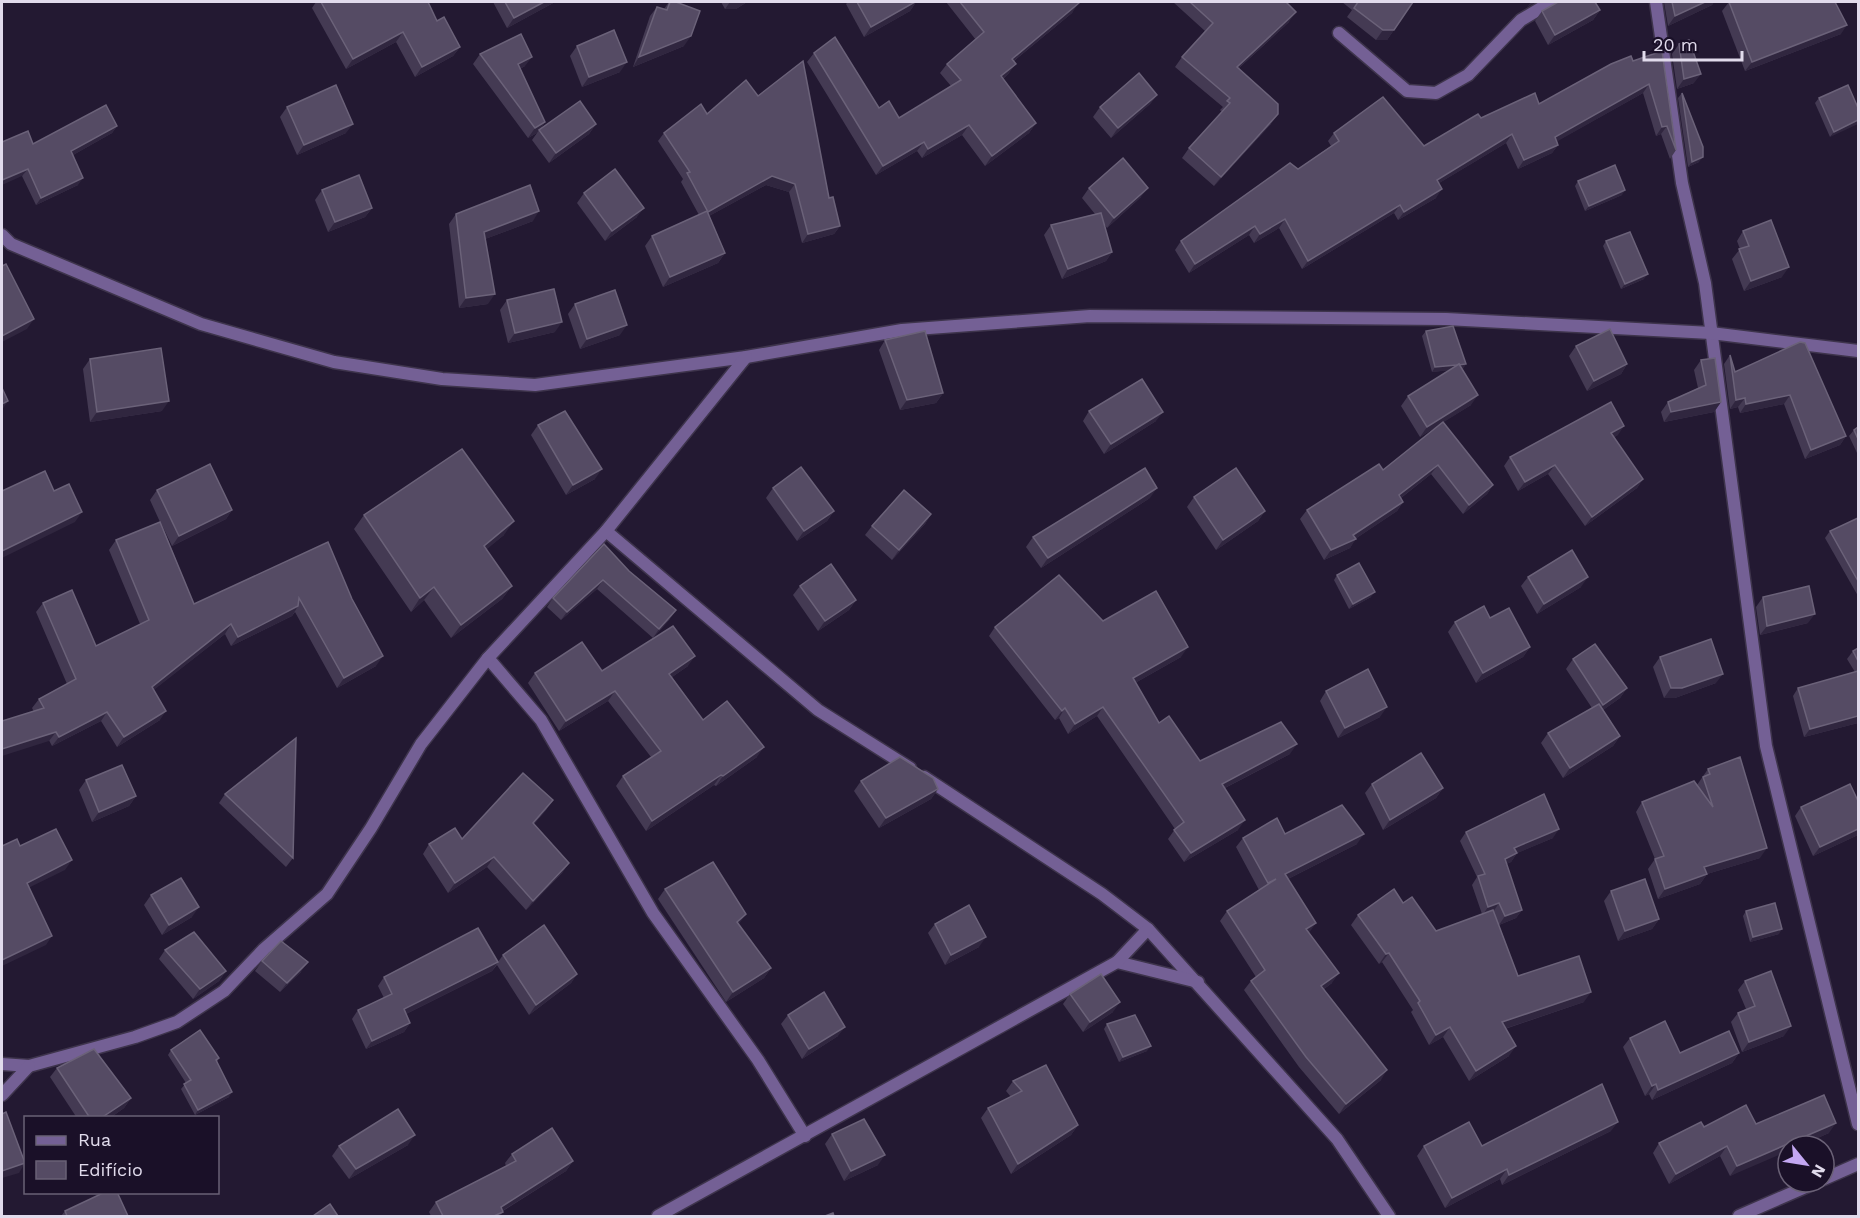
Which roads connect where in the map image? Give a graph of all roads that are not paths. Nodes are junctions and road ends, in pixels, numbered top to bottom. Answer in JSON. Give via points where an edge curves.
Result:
{"nodes":[{"id":1,"x":1551,"y":2,"type":"edge"},
{"id":2,"x":1656,"y":2,"type":"edge"},
{"id":3,"x":1339,"y":33,"type":"dead end"},
{"id":4,"x":5,"y":243,"type":"edge"},
{"id":5,"x":1711,"y":333,"type":"junction"},
{"id":6,"x":1858,"y":351,"type":"edge"},
{"id":7,"x":746,"y":357,"type":"junction"},
{"id":8,"x":606,"y":531,"type":"junction"},
{"id":9,"x":488,"y":658,"type":"junction"},
{"id":10,"x":1148,"y":929,"type":"junction"},
{"id":11,"x":1117,"y":962,"type":"junction"},
{"id":12,"x":1198,"y":982,"type":"junction"},
{"id":13,"x":2,"y":1064,"type":"edge"},
{"id":14,"x":29,"y":1066,"type":"junction"},
{"id":15,"x":2,"y":1095,"type":"edge"},
{"id":16,"x":1858,"y":1124,"type":"edge"},
{"id":17,"x":806,"y":1136,"type":"junction"},
{"id":18,"x":1858,"y":1164,"type":"edge"},
{"id":19,"x":1836,"y":1174,"type":"edge"},
{"id":20,"x":1789,"y":1194,"type":"edge"},
{"id":21,"x":658,"y":1216,"type":"edge"},
{"id":22,"x":1389,"y":1216,"type":"edge"},
{"id":23,"x":1739,"y":1216,"type":"edge"}],
"edges":[{"from":1,"to":3,"type":"street","via":[[1521,20],[1468,75],[1436,93],[1407,91]]},
{"from":2,"to":5,"type":"street","via":[[1682,183],[1705,283]]},
{"from":4,"to":7,"type":"street","via":[[201,324],[334,362],[420,376],[535,385]]},
{"from":5,"to":6,"type":"street"},
{"from":5,"to":7,"type":"street","via":[[1446,319],[1090,316],[902,330]]},
{"from":5,"to":16,"type":"street","via":[[1766,746]]},
{"from":7,"to":8,"type":"street"},
{"from":8,"to":9,"type":"street"},
{"from":8,"to":10,"type":"street","via":[[818,710],[996,822]]},
{"from":9,"to":14,"type":"street","via":[[421,744],[372,828],[327,894],[264,949],[224,991],[177,1022]]},
{"from":9,"to":17,"type":"street","via":[[541,720],[653,913],[758,1060]]},
{"from":10,"to":11,"type":"street"},
{"from":10,"to":12,"type":"street"},
{"from":11,"to":12,"type":"street"},
{"from":11,"to":17,"type":"street"},
{"from":12,"to":22,"type":"street","via":[[1337,1139]]},
{"from":13,"to":14,"type":"street"},
{"from":14,"to":15,"type":"street"},
{"from":17,"to":21,"type":"street"},
{"from":18,"to":19,"type":"street"},
{"from":20,"to":23,"type":"street"}]}
